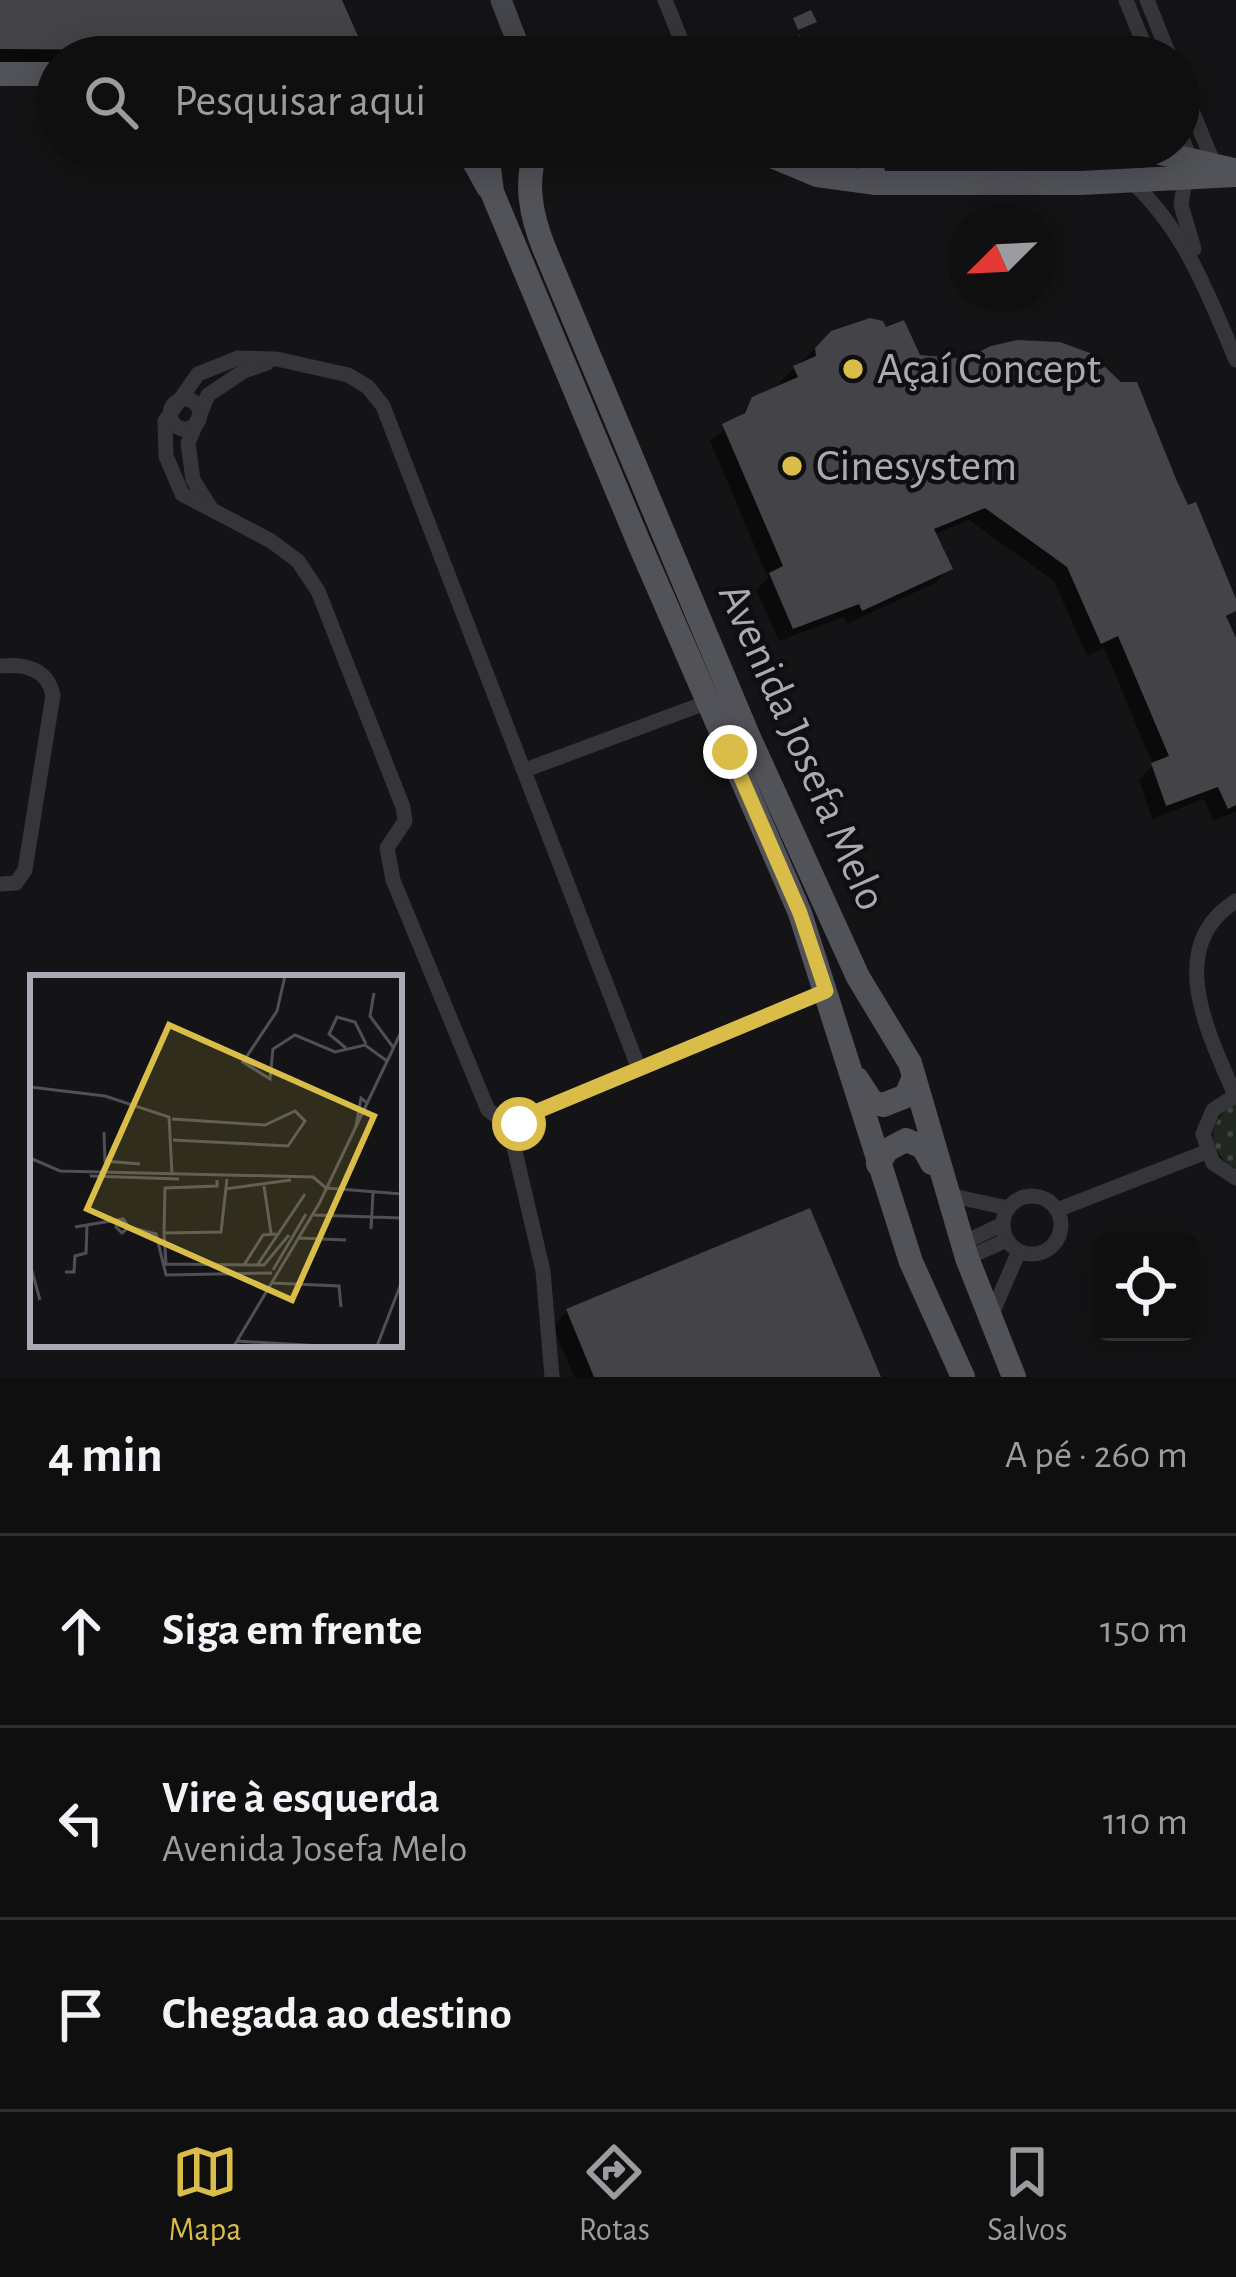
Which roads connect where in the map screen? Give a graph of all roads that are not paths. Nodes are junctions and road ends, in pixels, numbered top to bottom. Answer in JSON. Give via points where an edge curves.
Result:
{"nodes":[{"id":1,"x":501,"y":0,"type":"edge"},
{"id":2,"x":665,"y":0,"type":"edge"},
{"id":3,"x":1126,"y":0,"type":"edge"},
{"id":4,"x":1147,"y":0,"type":"edge"},
{"id":5,"x":515,"y":36,"type":"edge"},
{"id":6,"x":680,"y":36,"type":"edge"},
{"id":7,"x":1141,"y":36,"type":"edge"},
{"id":8,"x":1162,"y":36,"type":"edge"},
{"id":9,"x":0,"y":74,"type":"edge"},
{"id":10,"x":36,"y":74,"type":"edge"},
{"id":11,"x":1200,"y":137,"type":"edge"},
{"id":12,"x":478,"y":168,"type":"edge"},
{"id":13,"x":492,"y":168,"type":"edge"},
{"id":14,"x":524,"y":168,"type":"edge"},
{"id":15,"x":532,"y":168,"type":"edge"},
{"id":16,"x":801,"y":168,"type":"edge"},
{"id":17,"x":872,"y":168,"type":"edge"},
{"id":18,"x":1212,"y":170,"type":"edge"},
{"id":19,"x":530,"y":175,"type":"junction"},
{"id":20,"x":1132,"y":182,"type":"junction"},
{"id":21,"x":876,"y":183,"type":"junction"},
{"id":22,"x":492,"y":192,"type":"junction"},
{"id":23,"x":1203,"y":281,"type":"junction"},
{"id":24,"x":277,"y":358,"type":"junction"},
{"id":25,"x":1236,"y":360,"type":"edge"},
{"id":26,"x":173,"y":407,"type":"junction"},
{"id":27,"x":200,"y":418,"type":"junction"},
{"id":28,"x":214,"y":512,"type":"junction"},
{"id":29,"x":0,"y":667,"type":"edge"},
{"id":30,"x":708,"y":702,"type":"junction"},
{"id":31,"x":525,"y":770,"type":"junction"},
{"id":32,"x":6,"y":884,"type":"edge"},
{"id":33,"x":1236,"y":901,"type":"edge"},
{"id":34,"x":826,"y":991,"type":"junction"},
{"id":35,"x":842,"y":1044,"type":"junction"},
{"id":36,"x":639,"y":1070,"type":"junction"},
{"id":37,"x":914,"y":1077,"type":"junction"},
{"id":38,"x":1235,"y":1095,"type":"edge"},
{"id":39,"x":519,"y":1124,"type":"junction"},
{"id":40,"x":1206,"y":1152,"type":"junction"},
{"id":41,"x":878,"y":1164,"type":"junction"},
{"id":42,"x":1236,"y":1178,"type":"edge"},
{"id":43,"x":947,"y":1192,"type":"junction"},
{"id":44,"x":1057,"y":1210,"type":"junction"},
{"id":45,"x":1009,"y":1231,"type":"junction"},
{"id":46,"x":965,"y":1250,"type":"junction"},
{"id":47,"x":990,"y":1319,"type":"junction"},
{"id":48,"x":552,"y":1377,"type":"edge"},
{"id":49,"x":963,"y":1377,"type":"edge"},
{"id":50,"x":1014,"y":1377,"type":"edge"}],
"edges":[{"from":1,"to":5,"type":"street"},
{"from":2,"to":6,"type":"street"},
{"from":3,"to":7,"type":"street"},
{"from":4,"to":8,"type":"street"},
{"from":9,"to":10,"type":"main road"},
{"from":11,"to":18,"type":"street"},
{"from":12,"to":22,"type":"main road"},
{"from":13,"to":22,"type":"main road","name":"Avenida Josefa Melo"},
{"from":14,"to":19,"type":"main road"},
{"from":15,"to":19,"type":"main road","name":"Avenida Josefa Melo"},
{"from":16,"to":21,"type":"main road"},
{"from":17,"to":21,"type":"main road"},
{"from":18,"to":20,"type":"main road"},
{"from":18,"to":23,"type":"street","via":[[1181,205]]},
{"from":19,"to":37,"type":"main road","name":"Avenida Josefa Melo","via":[[544,248],[719,669],[858,977]]},
{"from":20,"to":21,"type":"main road"},
{"from":20,"to":23,"type":"street","via":[[1170,220]]},
{"from":22,"to":30,"type":"main road","name":"Avenida Josefa Melo"},
{"from":23,"to":25,"type":"street"},
{"from":24,"to":26,"type":"street","via":[[238,358],[198,374]]},
{"from":24,"to":27,"type":"street","via":[[208,395]]},
{"from":24,"to":31,"type":"street","via":[[348,374],[383,406]]},
{"from":26,"to":27,"type":"street","via":[[179,428]]},
{"from":26,"to":28,"type":"street","via":[[166,456],[182,494]]},
{"from":27,"to":28,"type":"street","via":[[188,443],[194,480]]},
{"from":28,"to":39,"type":"street","via":[[298,561],[318,591],[403,808],[405,821],[387,848],[393,880],[488,1110]]},
{"from":29,"to":32,"type":"street","via":[[41,673],[53,695],[25,870]]},
{"from":30,"to":31,"type":"street"},
{"from":30,"to":34,"type":"main road","name":"Avenida Josefa Melo"},
{"from":31,"to":36,"type":"street"},
{"from":33,"to":38,"type":"street","via":[[1207,927],[1195,973],[1205,1026]]},
{"from":34,"to":35,"type":"main road","name":"Avenida Josefa Melo"},
{"from":34,"to":36,"type":"street"},
{"from":35,"to":37,"type":"main road","via":[[872,1102],[893,1104]]},
{"from":35,"to":41,"type":"main road","name":"Avenida Josefa Melo"},
{"from":36,"to":39,"type":"street"},
{"from":37,"to":43,"type":"main road","name":"Avenida Josefa Melo"},
{"from":38,"to":40,"type":"street","via":[[1208,1117]]},
{"from":39,"to":48,"type":"street","via":[[514,1147],[543,1270]]},
{"from":40,"to":42,"type":"street"},
{"from":40,"to":44,"type":"street"},
{"from":41,"to":43,"type":"main road","via":[[896,1144],[914,1140]]},
{"from":41,"to":49,"type":"main road","name":"Avenida Josefa Melo"},
{"from":43,"to":45,"type":"street"},
{"from":43,"to":46,"type":"main road","name":"Avenida Josefa Melo"},
{"from":44,"to":45,"type":"street","via":[[1037,1196],[1021,1198]]},
{"from":44,"to":45,"type":"street","via":[[1060,1234],[1050,1248],[1035,1254]]},
{"from":45,"to":46,"type":"street"},
{"from":45,"to":47,"type":"street"},
{"from":46,"to":47,"type":"main road","name":"Avenida Josefa Melo"},
{"from":47,"to":50,"type":"main road","name":"Avenida Josefa Melo"}]}
